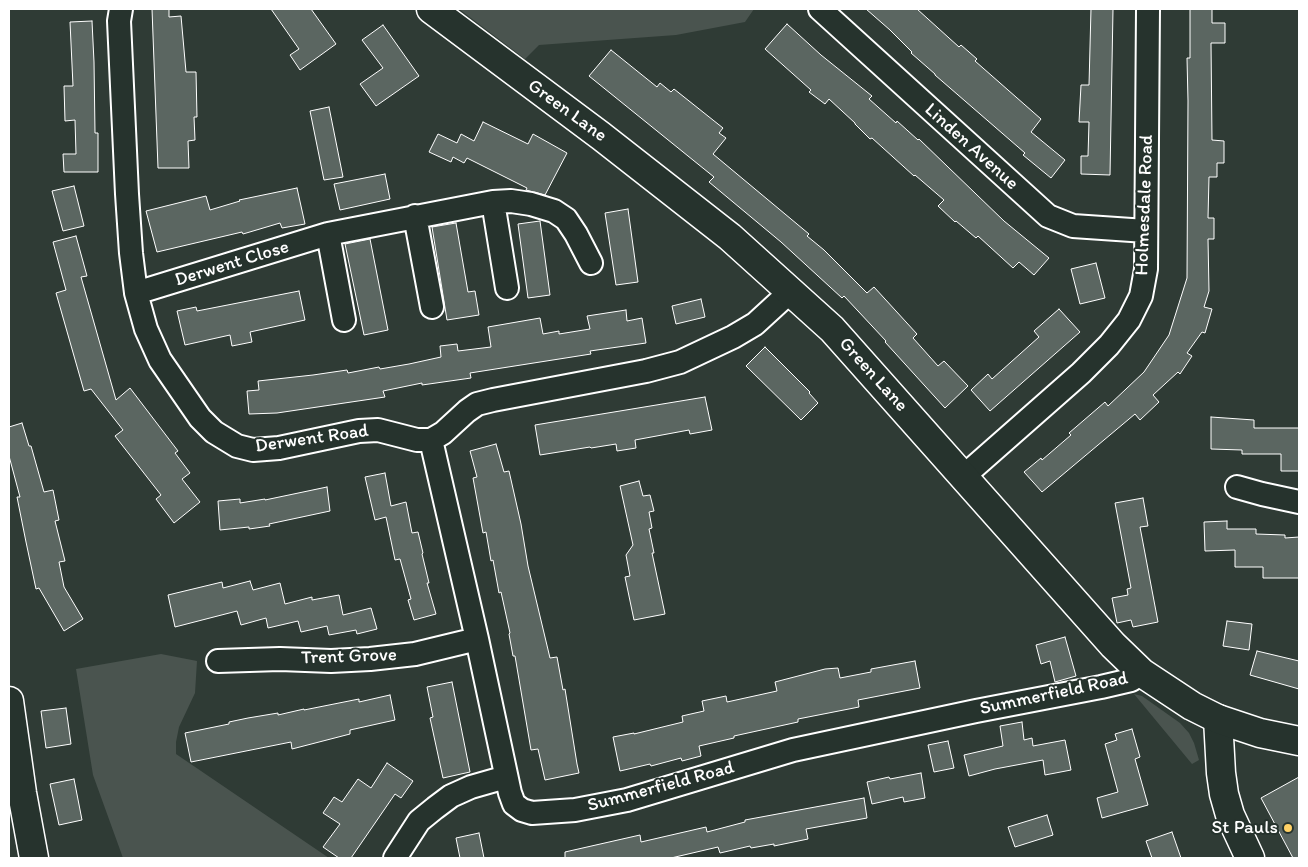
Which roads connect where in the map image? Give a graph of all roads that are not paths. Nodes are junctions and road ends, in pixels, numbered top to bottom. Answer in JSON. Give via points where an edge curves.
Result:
{"nodes":[{"id":1,"x":121,"y":9,"type":"edge"},
{"id":2,"x":431,"y":9,"type":"edge"},
{"id":3,"x":820,"y":9,"type":"edge"},
{"id":4,"x":1148,"y":9,"type":"edge"},
{"id":5,"x":493,"y":202,"type":"junction"},
{"id":6,"x":415,"y":216,"type":"junction"},
{"id":7,"x":1146,"y":231,"type":"junction"},
{"id":8,"x":328,"y":234,"type":"junction"},
{"id":9,"x":591,"y":263,"type":"dead end"},
{"id":10,"x":507,"y":288,"type":"dead end"},
{"id":11,"x":792,"y":291,"type":"junction"},
{"id":12,"x":136,"y":294,"type":"junction"},
{"id":13,"x":432,"y":307,"type":"dead end"},
{"id":14,"x":344,"y":320,"type":"dead end"},
{"id":15,"x":431,"y":440,"type":"junction"},
{"id":16,"x":964,"y":476,"type":"junction"},
{"id":17,"x":1237,"y":487,"type":"dead end"},
{"id":18,"x":1299,"y":502,"type":"edge"},
{"id":19,"x":477,"y":639,"type":"junction"},
{"id":20,"x":218,"y":661,"type":"dead end"},
{"id":21,"x":1142,"y":673,"type":"junction"},
{"id":22,"x":9,"y":702,"type":"edge"},
{"id":23,"x":1218,"y":719,"type":"junction"},
{"id":24,"x":1299,"y":741,"type":"edge"},
{"id":25,"x":506,"y":777,"type":"junction"},
{"id":26,"x":34,"y":858,"type":"edge"},
{"id":27,"x":394,"y":858,"type":"edge"},
{"id":28,"x":1250,"y":858,"type":"edge"}],
"edges":[{"from":1,"to":12,"type":"street","name":"Derwent Road","via":[[130,252]]},
{"from":2,"to":11,"type":"main road","name":"Green Lane","via":[[662,184]]},
{"from":3,"to":7,"type":"street","name":"Linden Avenue","via":[[1048,216],[1074,226]]},
{"from":4,"to":7,"type":"street","name":"Holmesdale Road"},
{"from":5,"to":6,"type":"street","name":"Derwent Close"},
{"from":5,"to":9,"type":"street","name":"Derwent Close","via":[[511,201],[554,211],[566,219]]},
{"from":5,"to":10,"type":"street"},
{"from":6,"to":8,"type":"street","name":"Derwent Close"},
{"from":6,"to":13,"type":"street"},
{"from":7,"to":16,"type":"street","name":"Holmesdale Road","via":[[1141,296],[1129,320],[1110,345],[1081,373]]},
{"from":8,"to":12,"type":"street","name":"Derwent Close"},
{"from":8,"to":14,"type":"street"},
{"from":11,"to":15,"type":"street","via":[[755,324],[680,362],[478,404]]},
{"from":11,"to":16,"type":"main road","name":"Green Lane","via":[[832,329]]},
{"from":12,"to":15,"type":"street","name":"Derwent Road","via":[[146,329],[160,360],[200,418],[214,432],[238,446],[253,450],[279,448],[378,430],[417,440]]},
{"from":15,"to":19,"type":"street","name":"Summerfield Road"},
{"from":16,"to":21,"type":"main road","name":"Green Lane","via":[[1107,638]]},
{"from":17,"to":18,"type":"street"},
{"from":19,"to":20,"type":"street","name":"Trent Grove","via":[[414,654],[370,659]]},
{"from":19,"to":25,"type":"street","name":"Summerfield Road"},
{"from":21,"to":23,"type":"main road","name":"Green Lane"},
{"from":21,"to":25,"type":"street","name":"Summerfield Road","via":[[1131,680],[1101,687],[793,750],[627,800],[575,810],[532,813],[522,810],[514,804]]},
{"from":22,"to":26,"type":"main road"},
{"from":23,"to":24,"type":"main road","name":"Green Lane","via":[[1260,734]]},
{"from":23,"to":28,"type":"main road","via":[[1224,794]]},
{"from":25,"to":27,"type":"street","via":[[451,796],[419,821]]}]}
